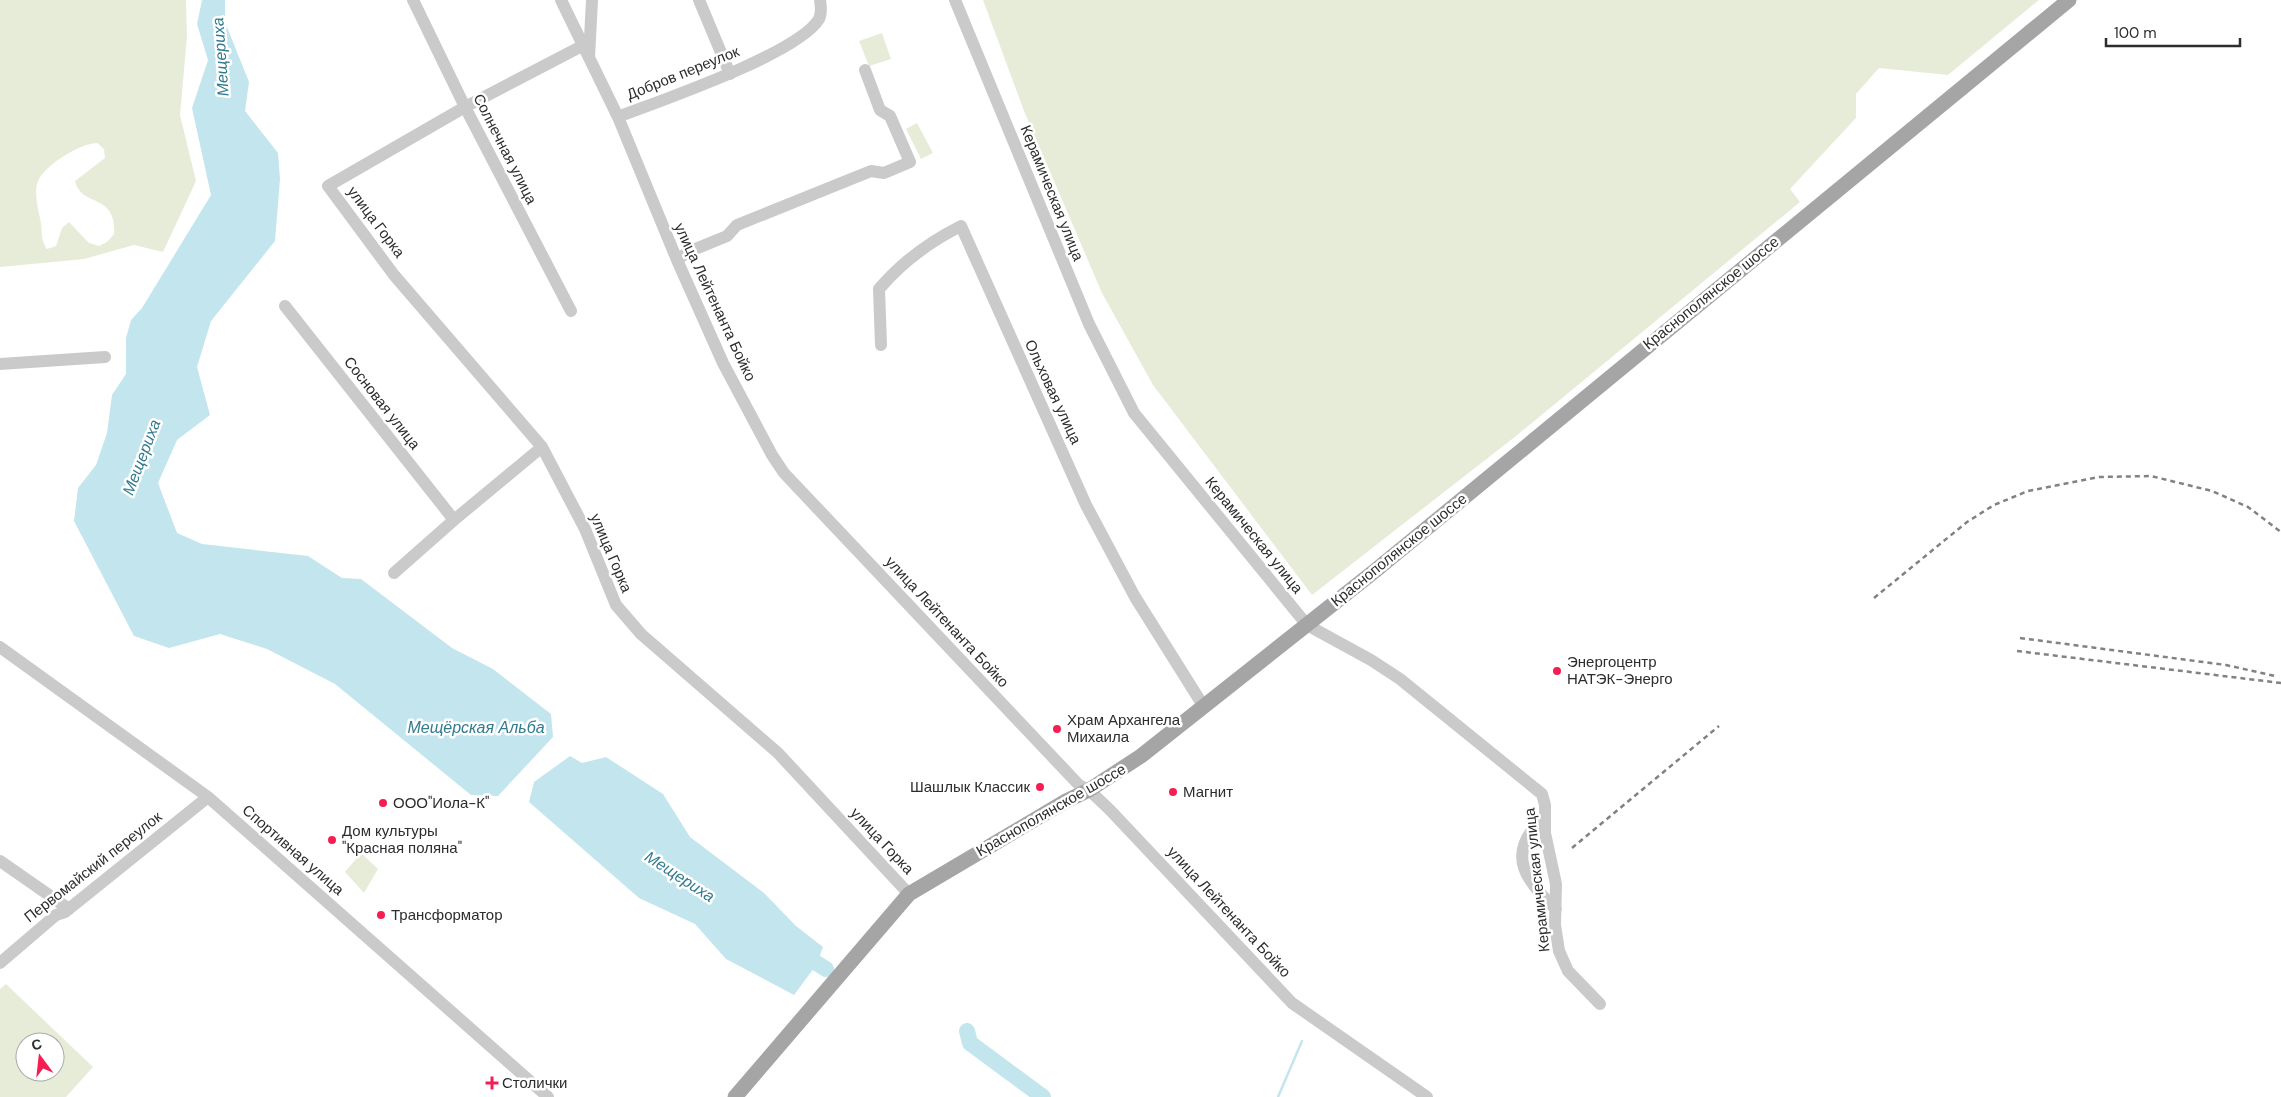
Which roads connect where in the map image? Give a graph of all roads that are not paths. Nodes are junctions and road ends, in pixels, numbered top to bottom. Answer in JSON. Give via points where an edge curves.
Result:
{"nodes":[{"id":1,"x":413,"y":0,"type":"edge"},
{"id":2,"x":561,"y":0,"type":"edge"},
{"id":3,"x":592,"y":0,"type":"edge"},
{"id":4,"x":699,"y":0,"type":"edge"},
{"id":5,"x":820,"y":0,"type":"edge"},
{"id":6,"x":955,"y":0,"type":"edge"},
{"id":7,"x":2069,"y":0,"type":"edge"},
{"id":8,"x":582,"y":46,"type":"junction"},
{"id":9,"x":589,"y":58,"type":"junction"},
{"id":10,"x":865,"y":70,"type":"dead end"},
{"id":11,"x":730,"y":74,"type":"junction"},
{"id":12,"x":465,"y":107,"type":"junction"},
{"id":13,"x":618,"y":117,"type":"junction"},
{"id":14,"x":677,"y":260,"type":"junction"},
{"id":15,"x":285,"y":306,"type":"dead end"},
{"id":16,"x":571,"y":311,"type":"dead end"},
{"id":17,"x":881,"y":346,"type":"dead end"},
{"id":18,"x":105,"y":357,"type":"dead end"},
{"id":19,"x":0,"y":364,"type":"edge"},
{"id":20,"x":542,"y":448,"type":"junction"},
{"id":21,"x":454,"y":520,"type":"junction"},
{"id":22,"x":394,"y":573,"type":"dead end"},
{"id":23,"x":1307,"y":625,"type":"junction"},
{"id":24,"x":0,"y":647,"type":"edge"},
{"id":25,"x":1204,"y":707,"type":"junction"},
{"id":26,"x":1089,"y":790,"type":"junction"},
{"id":27,"x":208,"y":797,"type":"junction"},
{"id":28,"x":1544,"y":818,"type":"junction"},
{"id":29,"x":0,"y":861,"type":"edge"},
{"id":30,"x":909,"y":894,"type":"junction"},
{"id":31,"x":69,"y":909,"type":"junction"},
{"id":32,"x":1556,"y":909,"type":"junction"},
{"id":33,"x":0,"y":964,"type":"edge"},
{"id":34,"x":1600,"y":1004,"type":"dead end"},
{"id":35,"x":548,"y":1097,"type":"edge"},
{"id":36,"x":735,"y":1097,"type":"edge"},
{"id":37,"x":1427,"y":1097,"type":"edge"}],
"edges":[{"from":1,"to":12,"type":"street","name":"Солнечная улица"},
{"from":2,"to":8,"type":"street","name":"улица Лейтенанта Бойко"},
{"from":3,"to":9,"type":"street"},
{"from":4,"to":11,"type":"street"},
{"from":5,"to":11,"type":"street","name":"Добров переулок","via":[[818,19],[805,32]]},
{"from":6,"to":23,"type":"street","name":"Керамическая улица","via":[[1088,324],[1134,413]]},
{"from":7,"to":23,"type":"main road","name":"Краснополянское шоссе"},
{"from":8,"to":9,"type":"street","name":"улица Лейтенанта Бойко"},
{"from":8,"to":12,"type":"street"},
{"from":9,"to":13,"type":"street","name":"улица Лейтенанта Бойко"},
{"from":10,"to":14,"type":"street","via":[[880,110],[890,116],[910,162],[884,173],[872,171],[737,225],[726,236]]},
{"from":11,"to":13,"type":"street","name":"Добров переулок"},
{"from":12,"to":16,"type":"street","name":"Солнечная улица"},
{"from":12,"to":20,"type":"street","name":"улица Горка","via":[[328,186],[394,275]]},
{"from":13,"to":14,"type":"street","name":"улица Лейтенанта Бойко"},
{"from":14,"to":26,"type":"street","name":"улица Лейтенанта Бойко","via":[[723,363],[784,473],[1079,785]]},
{"from":15,"to":21,"type":"street","name":"Сосновая улица"},
{"from":17,"to":25,"type":"street","name":"Ольховая улица","via":[[879,289],[896,269],[938,238],[961,226],[1086,505],[1135,597]]},
{"from":18,"to":19,"type":"street"},
{"from":20,"to":21,"type":"street"},
{"from":20,"to":30,"type":"street","name":"улица Горка","via":[[585,529],[616,605],[641,634],[778,753]]},
{"from":21,"to":22,"type":"street"},
{"from":23,"to":25,"type":"main road","name":"Краснополянское шоссе"},
{"from":23,"to":28,"type":"street","name":"Керамическая улица","via":[[1400,679],[1538,789],[1545,799]]},
{"from":24,"to":27,"type":"street","name":"Спортивная улица"},
{"from":25,"to":26,"type":"main road","name":"Краснополянское шоссе","via":[[1141,756]]},
{"from":26,"to":30,"type":"main road","name":"Краснополянское шоссе"},
{"from":26,"to":37,"type":"street","name":"улица Лейтенанта Бойко","via":[[1292,1003]]},
{"from":27,"to":31,"type":"street","name":"Первомайский переулок"},
{"from":27,"to":35,"type":"street","name":"Спортивная улица"},
{"from":28,"to":32,"type":"street","name":"Керамическая улица","via":[[1556,884]]},
{"from":28,"to":32,"type":"street","via":[[1529,833],[1521,852],[1535,888]]},
{"from":29,"to":31,"type":"street"},
{"from":30,"to":36,"type":"main road","name":"Краснополянское шоссе"},
{"from":31,"to":33,"type":"street","name":"Первомайский переулок","via":[[56,915]]},
{"from":32,"to":34,"type":"street","name":"Керамическая улица","via":[[1556,934],[1565,965]]}]}
